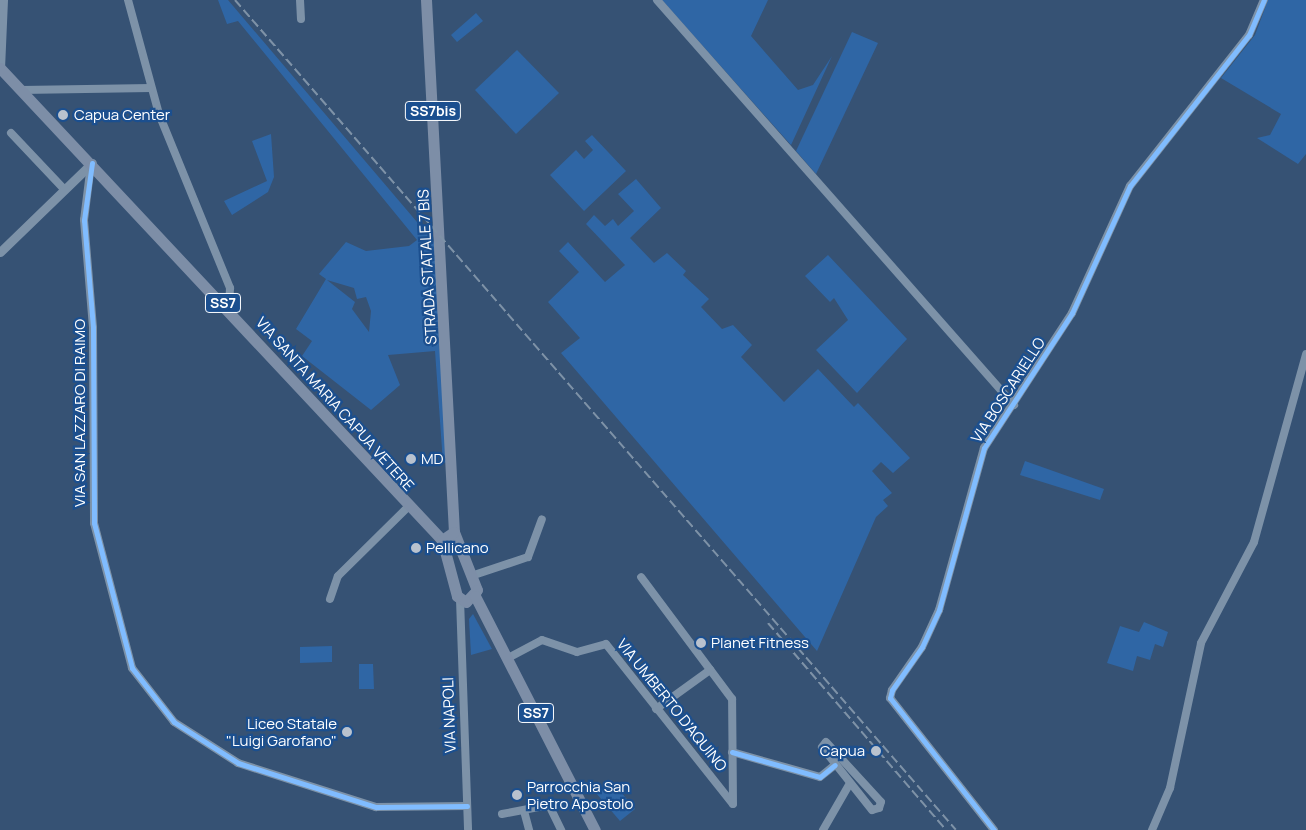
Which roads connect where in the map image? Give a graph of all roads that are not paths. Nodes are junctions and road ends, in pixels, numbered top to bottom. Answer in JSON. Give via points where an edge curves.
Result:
{"nodes":[{"id":1,"x":4,"y":0,"type":"edge"},
{"id":2,"x":128,"y":0,"type":"edge"},
{"id":3,"x":300,"y":0,"type":"edge"},
{"id":4,"x":426,"y":0,"type":"edge"},
{"id":5,"x":657,"y":0,"type":"edge"},
{"id":6,"x":1264,"y":0,"type":"edge"},
{"id":7,"x":301,"y":19,"type":"dead end"},
{"id":8,"x":2,"y":73,"type":"edge"},
{"id":9,"x":151,"y":88,"type":"junction"},
{"id":10,"x":21,"y":90,"type":"junction"},
{"id":11,"x":12,"y":133,"type":"dead end"},
{"id":12,"x":92,"y":163,"type":"junction"},
{"id":13,"x":63,"y":188,"type":"junction"},
{"id":14,"x":0,"y":252,"type":"edge"},
{"id":15,"x":229,"y":310,"type":"junction"},
{"id":16,"x":1306,"y":354,"type":"edge"},
{"id":17,"x":1014,"y":405,"type":"junction"},
{"id":18,"x":408,"y":506,"type":"junction"},
{"id":19,"x":542,"y":519,"type":"dead end"},
{"id":20,"x":454,"y":532,"type":"junction"},
{"id":21,"x":442,"y":540,"type":"junction"},
{"id":22,"x":471,"y":576,"type":"junction"},
{"id":23,"x":641,"y":577,"type":"dead end"},
{"id":24,"x":475,"y":596,"type":"junction"},
{"id":25,"x":330,"y":599,"type":"dead end"},
{"id":26,"x":460,"y":599,"type":"junction"},
{"id":27,"x":508,"y":658,"type":"junction"},
{"id":28,"x":710,"y":670,"type":"junction"},
{"id":29,"x":656,"y":709,"type":"junction"},
{"id":30,"x":732,"y":752,"type":"junction"},
{"id":31,"x":836,"y":765,"type":"junction"},
{"id":32,"x":850,"y":766,"type":"junction"},
{"id":33,"x":841,"y":772,"type":"junction"},
{"id":34,"x":864,"y":782,"type":"junction"},
{"id":35,"x":853,"y":786,"type":"junction"},
{"id":36,"x":467,"y":806,"type":"junction"},
{"id":37,"x":524,"y":811,"type":"junction"},
{"id":38,"x":502,"y":814,"type":"dead end"},
{"id":39,"x":468,"y":830,"type":"edge"},
{"id":40,"x":529,"y":830,"type":"edge"},
{"id":41,"x":561,"y":830,"type":"edge"},
{"id":42,"x":595,"y":830,"type":"edge"},
{"id":43,"x":823,"y":830,"type":"edge"},
{"id":44,"x":994,"y":830,"type":"edge"},
{"id":45,"x":1152,"y":830,"type":"edge"}],
"edges":[{"from":1,"to":8,"type":"street"},
{"from":2,"to":9,"type":"street"},
{"from":3,"to":7,"type":"street"},
{"from":4,"to":20,"type":"main road","name":"STRADA STATALE 7 BIS","number":"SS7bis","via":[[447,351]]},
{"from":5,"to":17,"type":"street"},
{"from":6,"to":17,"type":"street","name":"VIA BOSCARIELLO","via":[[1249,35],[1130,186],[1072,313]]},
{"from":8,"to":10,"type":"main road","name":"VIA SANTA MARIA CAPUA VETERE","number":"SS7"},
{"from":9,"to":10,"type":"street"},
{"from":9,"to":15,"type":"street","via":[[206,236],[230,288]]},
{"from":10,"to":12,"type":"main road","name":"VIA SANTA MARIA CAPUA VETERE","number":"SS7"},
{"from":11,"to":13,"type":"street"},
{"from":12,"to":13,"type":"street"},
{"from":12,"to":15,"type":"main road","name":"VIA SANTA MARIA CAPUA VETERE","number":"SS7"},
{"from":12,"to":36,"type":"street","name":"VIA SAN LAZZARO DI RAIMO","via":[[84,220],[93,328],[94,523],[132,668],[188,734],[238,762],[376,807]]},
{"from":13,"to":14,"type":"street"},
{"from":15,"to":18,"type":"main road","name":"VIA SANTA MARIA CAPUA VETERE","number":"SS7"},
{"from":16,"to":45,"type":"street","via":[[1254,542],[1210,618],[1201,644],[1170,788]]},
{"from":17,"to":44,"type":"street","name":"VIA BOSCARIELLO","via":[[984,448],[939,610],[890,698]]},
{"from":18,"to":21,"type":"main road","name":"VIA SANTA MARIA CAPUA VETERE","number":"SS7"},
{"from":18,"to":25,"type":"street","via":[[338,576]]},
{"from":19,"to":22,"type":"street","via":[[528,557]]},
{"from":20,"to":21,"type":"main road"},
{"from":20,"to":22,"type":"main road","number":"SS7"},
{"from":21,"to":26,"type":"main road","number":"SS7"},
{"from":22,"to":24,"type":"main road","number":"SS7"},
{"from":23,"to":28,"type":"street"},
{"from":24,"to":26,"type":"main road","via":[[466,602]]},
{"from":24,"to":27,"type":"main road","number":"SS7"},
{"from":26,"to":36,"type":"street","name":"VIA NAPOLI"},
{"from":27,"to":29,"type":"street","name":"VIA UMBERTO D'AQUINO","via":[[542,640],[577,652],[606,644]]},
{"from":27,"to":42,"type":"main road","number":"SS7"},
{"from":28,"to":29,"type":"street"},
{"from":28,"to":30,"type":"street","via":[[732,699]]},
{"from":29,"to":30,"type":"street","name":"VIA UMBERTO D'AQUINO","via":[[733,804]]},
{"from":30,"to":31,"type":"street","via":[[820,777]]},
{"from":31,"to":32,"type":"street","via":[[822,747],[826,742]]},
{"from":31,"to":33,"type":"street"},
{"from":32,"to":33,"type":"street","via":[[841,765]]},
{"from":32,"to":34,"type":"street"},
{"from":33,"to":35,"type":"street"},
{"from":34,"to":35,"type":"street","via":[[862,789]]},
{"from":34,"to":35,"type":"street","via":[[881,802],[879,808],[872,810]]},
{"from":35,"to":43,"type":"street"},
{"from":36,"to":39,"type":"street","name":"VIA NAPOLI"},
{"from":37,"to":38,"type":"street"},
{"from":37,"to":40,"type":"street"},
{"from":37,"to":41,"type":"street","via":[[549,805]]}]}
